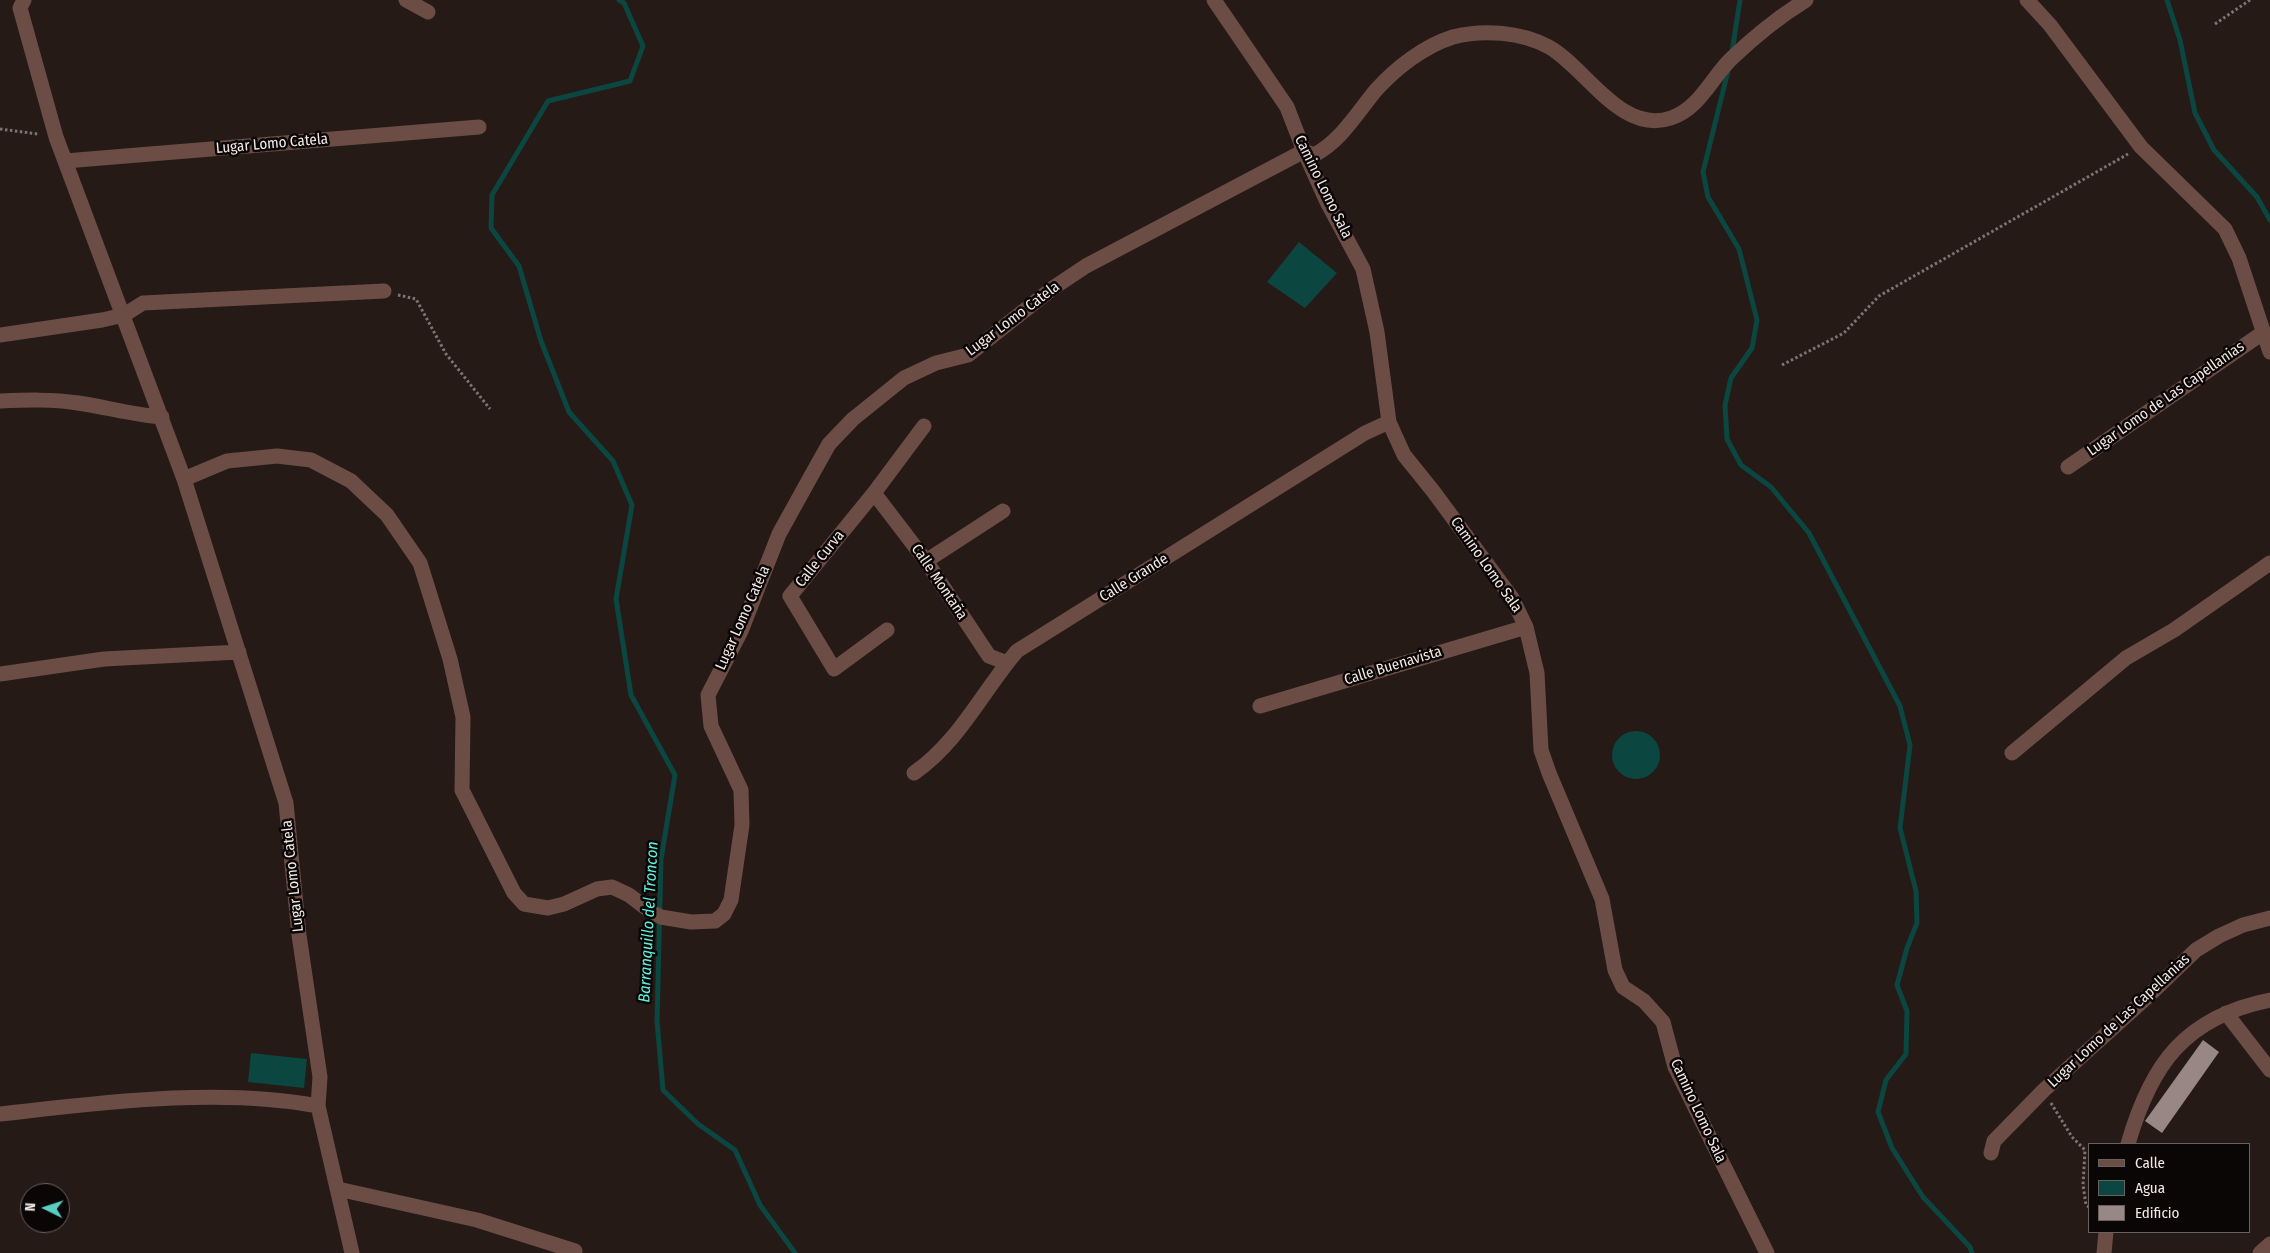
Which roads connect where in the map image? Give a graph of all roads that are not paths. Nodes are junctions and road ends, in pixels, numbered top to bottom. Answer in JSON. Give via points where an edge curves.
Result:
{"nodes":[{"id":1,"x":24,"y":0,"type":"edge"},
{"id":2,"x":406,"y":0,"type":"edge"},
{"id":3,"x":1214,"y":0,"type":"edge"},
{"id":4,"x":1806,"y":0,"type":"edge"},
{"id":5,"x":2027,"y":0,"type":"edge"},
{"id":6,"x":428,"y":12,"type":"dead end"},
{"id":7,"x":479,"y":127,"type":"dead end"},
{"id":8,"x":1304,"y":152,"type":"junction"},
{"id":9,"x":65,"y":161,"type":"junction"},
{"id":10,"x":384,"y":291,"type":"road end"},
{"id":11,"x":124,"y":315,"type":"junction"},
{"id":12,"x":2264,"y":332,"type":"junction"},
{"id":13,"x":0,"y":335,"type":"edge"},
{"id":14,"x":2270,"y":352,"type":"edge"},
{"id":15,"x":0,"y":401,"type":"edge"},
{"id":16,"x":162,"y":417,"type":"junction"},
{"id":17,"x":1389,"y":422,"type":"junction"},
{"id":18,"x":924,"y":426,"type":"dead end"},
{"id":19,"x":2068,"y":467,"type":"dead end"},
{"id":20,"x":184,"y":479,"type":"junction"},
{"id":21,"x":874,"y":493,"type":"junction"},
{"id":22,"x":1003,"y":511,"type":"dead end"},
{"id":23,"x":926,"y":561,"type":"junction"},
{"id":24,"x":2270,"y":563,"type":"edge"},
{"id":25,"x":1526,"y":627,"type":"junction"},
{"id":26,"x":887,"y":630,"type":"dead end"},
{"id":27,"x":239,"y":652,"type":"junction"},
{"id":28,"x":1007,"y":663,"type":"junction"},
{"id":29,"x":0,"y":674,"type":"edge"},
{"id":30,"x":1260,"y":706,"type":"dead end"},
{"id":31,"x":2012,"y":753,"type":"dead end"},
{"id":32,"x":914,"y":773,"type":"dead end"},
{"id":33,"x":2270,"y":918,"type":"edge"},
{"id":34,"x":2270,"y":1000,"type":"edge"},
{"id":35,"x":2226,"y":1013,"type":"junction"},
{"id":36,"x":2270,"y":1070,"type":"edge"},
{"id":37,"x":318,"y":1106,"type":"junction"},
{"id":38,"x":0,"y":1114,"type":"edge"},
{"id":39,"x":2128,"y":1143,"type":"edge"},
{"id":40,"x":1991,"y":1154,"type":"dead end"},
{"id":41,"x":338,"y":1189,"type":"junction"},
{"id":42,"x":2106,"y":1233,"type":"edge"},
{"id":43,"x":2270,"y":1244,"type":"edge"},
{"id":44,"x":575,"y":1252,"type":"dead end"},
{"id":45,"x":352,"y":1253,"type":"edge"},
{"id":46,"x":1767,"y":1253,"type":"edge"},
{"id":47,"x":2104,"y":1253,"type":"edge"},
{"id":48,"x":2260,"y":1253,"type":"edge"}],
"edges":[{"from":1,"to":9,"type":"street","name":"Lugar Lomo Catela","via":[[20,8]]},
{"from":2,"to":6,"type":"street"},
{"from":3,"to":8,"type":"street","name":"Camino Lomo Sala","via":[[1287,107]]},
{"from":4,"to":8,"type":"street","via":[[1775,21],[1731,59],[1706,91],[1685,111],[1671,118],[1648,120],[1629,114],[1550,48],[1511,34],[1485,33],[1454,37],[1425,50],[1377,89],[1327,148],[1314,154]]},
{"from":5,"to":12,"type":"street","name":"Lugar Lomo de Las Capellanias","via":[[2050,25],[2141,147],[2224,229],[2239,258]]},
{"from":7,"to":9,"type":"street","name":"Lugar Lomo Catela"},
{"from":8,"to":17,"type":"street","name":"Camino Lomo Sala","via":[[1363,269],[1377,332]]},
{"from":8,"to":20,"type":"street","name":"Lugar Lomo Catela","via":[[1086,266],[968,355],[936,363],[904,378],[853,419],[829,444],[779,534],[741,631],[708,695],[711,726],[741,790],[742,825],[731,900],[724,914],[715,921],[691,922],[661,917],[612,887],[597,888],[548,908],[524,904],[514,893],[462,790],[463,717],[450,658],[420,563],[387,514],[352,481],[311,460],[277,456],[227,461]]},
{"from":9,"to":11,"type":"street","name":"Lugar Lomo Catela"},
{"from":10,"to":11,"type":"street","via":[[144,303]]},
{"from":11,"to":13,"type":"street"},
{"from":11,"to":16,"type":"street","name":"Lugar Lomo Catela"},
{"from":12,"to":14,"type":"street","name":"Lugar Lomo de Las Capellanias"},
{"from":12,"to":19,"type":"street","name":"Lugar Lomo de Las Capellanias"},
{"from":15,"to":16,"type":"street","via":[[37,399]]},
{"from":16,"to":20,"type":"street","name":"Lugar Lomo Catela"},
{"from":17,"to":25,"type":"street","name":"Camino Lomo Sala","via":[[1404,455],[1512,598]]},
{"from":17,"to":28,"type":"street","name":"Calle Grande","via":[[1365,433],[1017,651]]},
{"from":18,"to":21,"type":"street","name":"Calle Curva"},
{"from":20,"to":27,"type":"street","name":"Lugar Lomo Catela"},
{"from":21,"to":23,"type":"street","name":"Calle Montaña"},
{"from":21,"to":26,"type":"street","name":"Calle Curva","via":[[790,596],[834,669]]},
{"from":22,"to":23,"type":"street"},
{"from":23,"to":28,"type":"street","name":"Calle Montaña","via":[[989,656]]},
{"from":24,"to":31,"type":"street","via":[[2174,630],[2126,658]]},
{"from":25,"to":30,"type":"street","name":"Calle Buenavista"},
{"from":25,"to":46,"type":"street","name":"Camino Lomo Sala","via":[[1537,673],[1541,750],[1602,899],[1615,970],[1623,987],[1644,1001],[1663,1022],[1675,1067]]},
{"from":27,"to":29,"type":"street","via":[[104,659]]},
{"from":27,"to":37,"type":"street","name":"Lugar Lomo Catela","via":[[286,803],[299,935],[320,1077]]},
{"from":28,"to":32,"type":"street","name":"Calle Grande","via":[[964,726],[930,762]]},
{"from":33,"to":40,"type":"street","name":"Lugar Lomo de Las Capellanias","via":[[2243,925],[2196,950],[2044,1090],[1994,1141]]},
{"from":34,"to":35,"type":"street"},
{"from":35,"to":36,"type":"street"},
{"from":35,"to":39,"type":"street","via":[[2214,1017],[2179,1043],[2150,1084]]},
{"from":37,"to":38,"type":"street","via":[[298,1102],[169,1099]]},
{"from":37,"to":41,"type":"street","name":"Lugar Lomo Catela"},
{"from":41,"to":44,"type":"street","via":[[477,1220]]},
{"from":41,"to":45,"type":"street","name":"Lugar Lomo Catela"},
{"from":42,"to":47,"type":"street"},
{"from":43,"to":48,"type":"street"}]}
